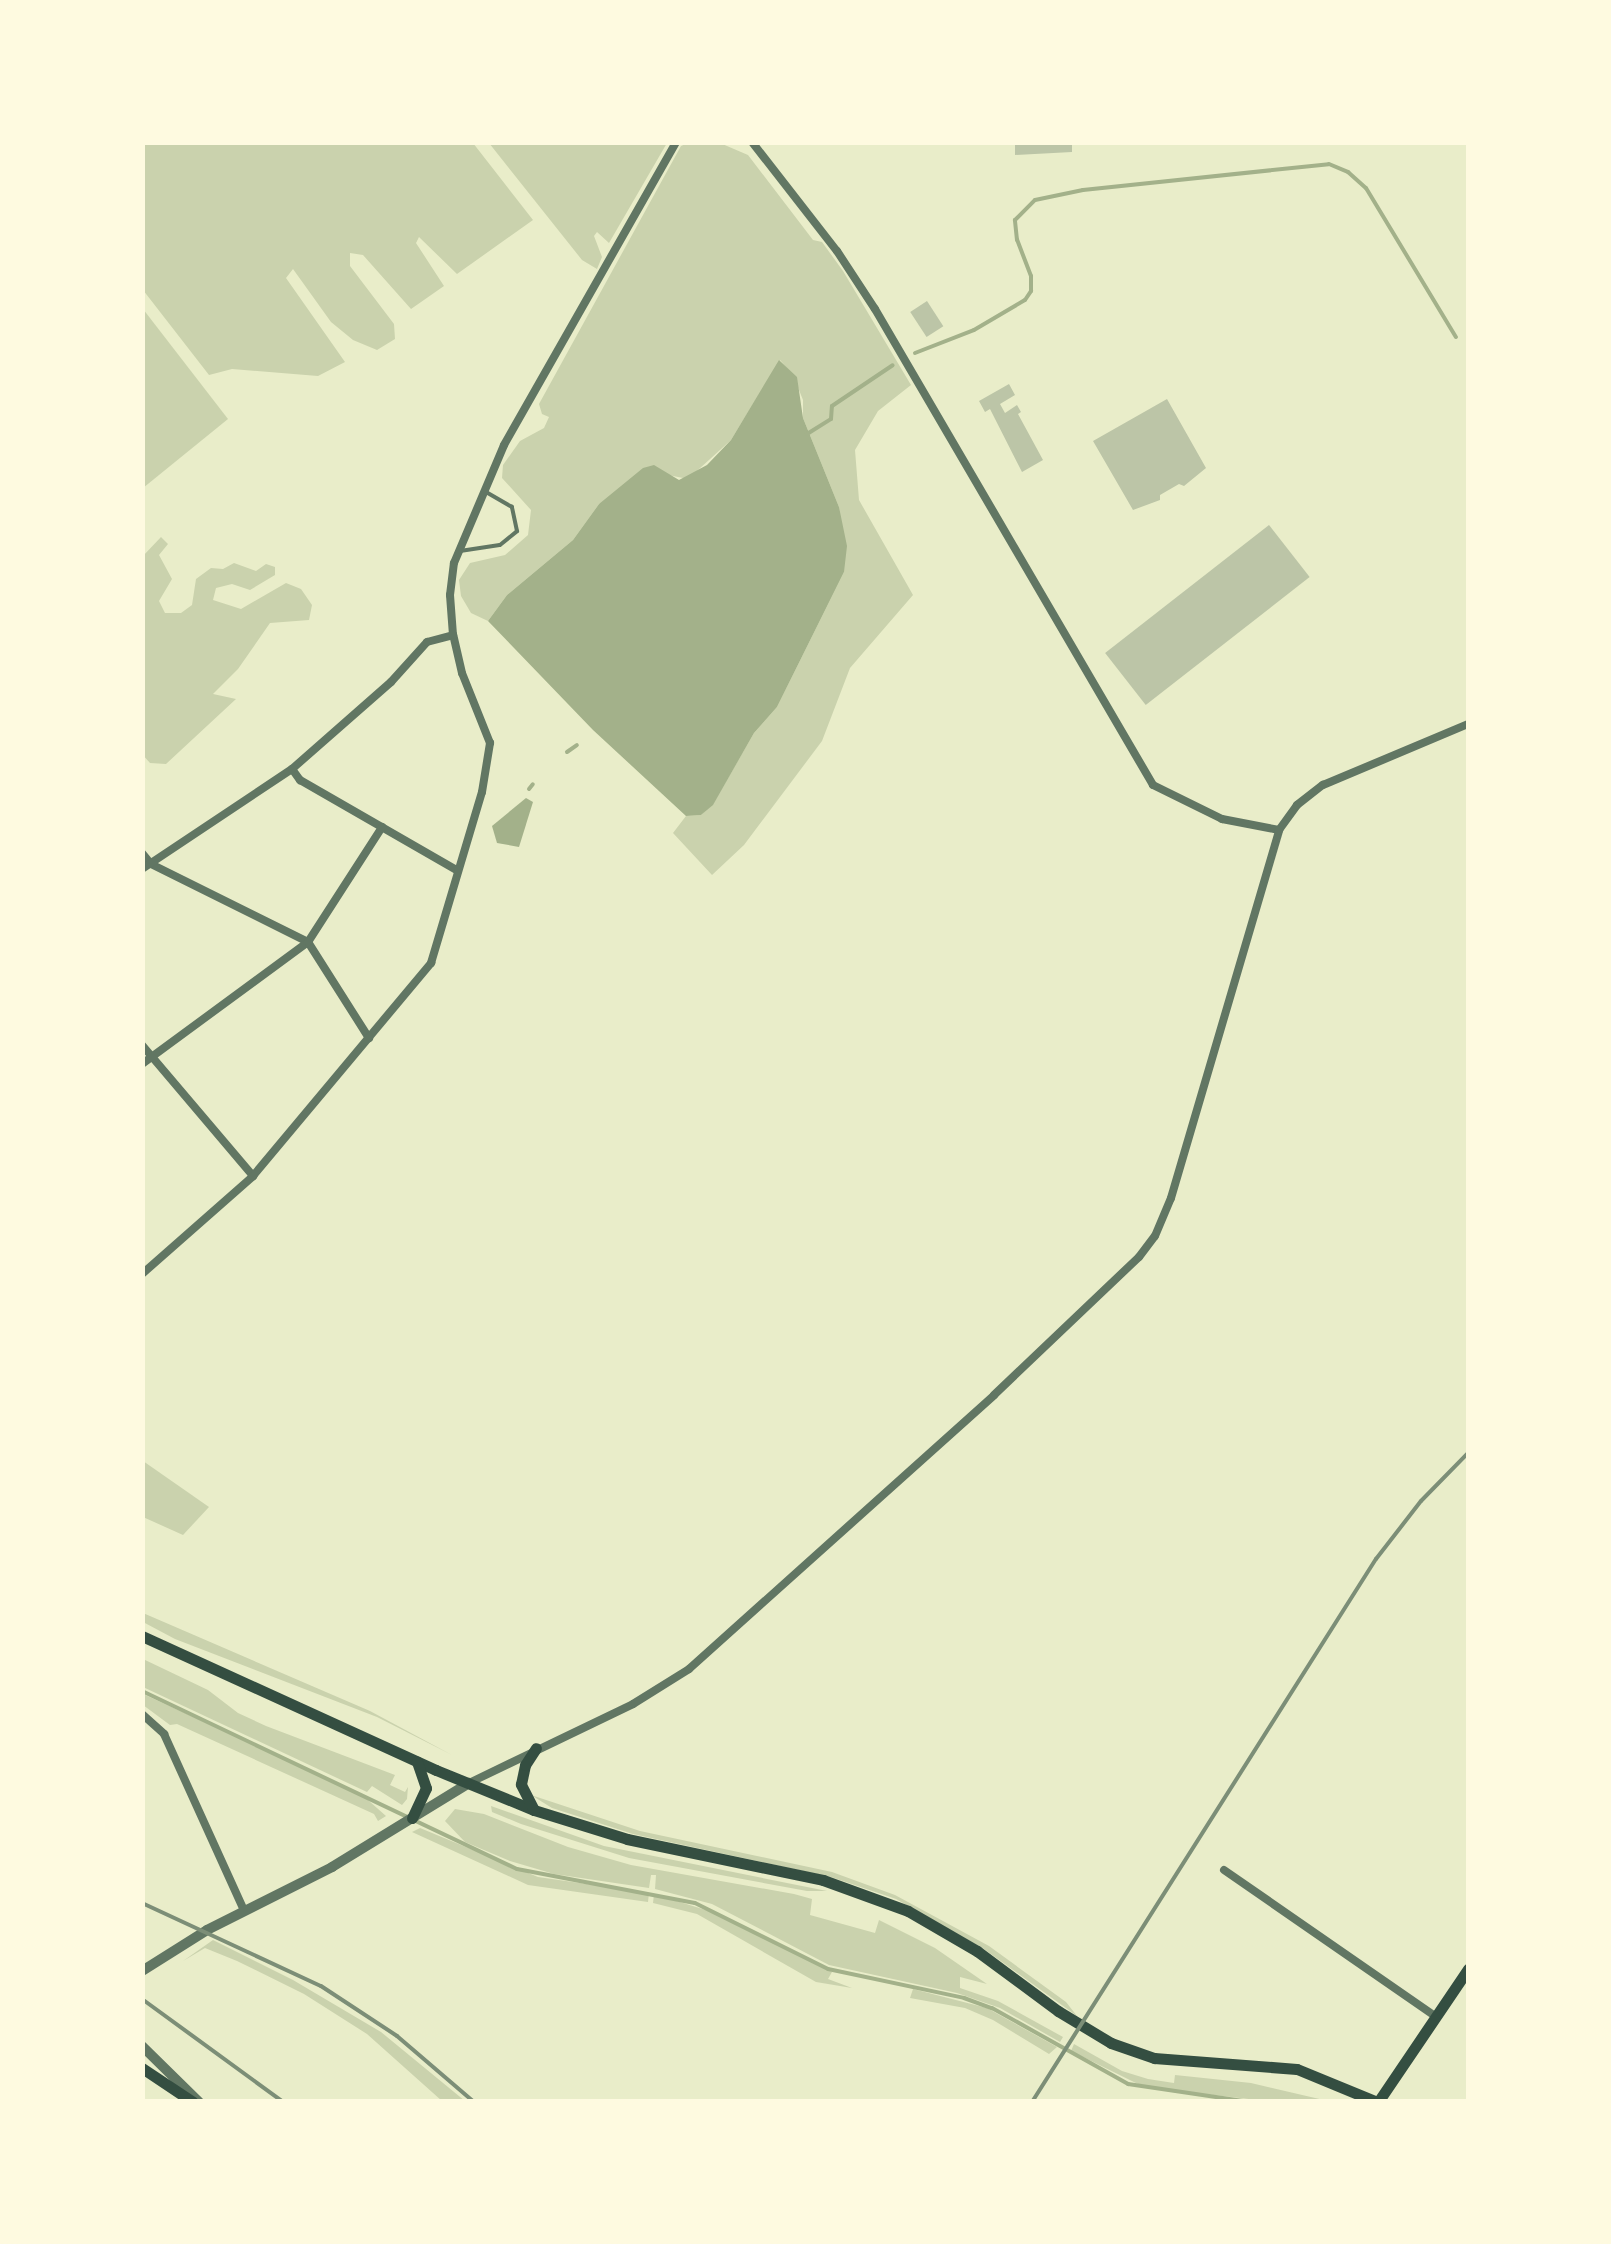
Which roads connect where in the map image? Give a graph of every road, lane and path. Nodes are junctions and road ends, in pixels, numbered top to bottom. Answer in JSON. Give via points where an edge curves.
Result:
{"nodes":[{"id":1,"x":676,"y":142,"type":"edge"},
{"id":2,"x":752,"y":142,"type":"edge"},
{"id":3,"x":484,"y":492,"type":"junction"},
{"id":4,"x":459,"y":550,"type":"junction"},
{"id":5,"x":453,"y":634,"type":"junction"},
{"id":6,"x":1468,"y":724,"type":"edge"},
{"id":7,"x":292,"y":770,"type":"junction"},
{"id":8,"x":382,"y":827,"type":"junction"},
{"id":9,"x":1279,"y":830,"type":"junction"},
{"id":10,"x":142,"y":853,"type":"edge"},
{"id":11,"x":147,"y":866,"type":"edge"},
{"id":12,"x":458,"y":871,"type":"junction"},
{"id":13,"x":308,"y":942,"type":"junction"},
{"id":14,"x":369,"y":1038,"type":"junction"},
{"id":15,"x":142,"y":1045,"type":"edge"},
{"id":16,"x":152,"y":1056,"type":"junction"},
{"id":17,"x":142,"y":1064,"type":"edge"},
{"id":18,"x":253,"y":1176,"type":"junction"},
{"id":19,"x":142,"y":1274,"type":"edge"},
{"id":20,"x":142,"y":1636,"type":"edge"},
{"id":21,"x":142,"y":1714,"type":"edge"},
{"id":22,"x":536,"y":1748,"type":"junction"},
{"id":23,"x":417,"y":1762,"type":"junction"},
{"id":24,"x":469,"y":1783,"type":"junction"},
{"id":25,"x":534,"y":1810,"type":"junction"},
{"id":26,"x":420,"y":1812,"type":"junction"},
{"id":27,"x":1224,"y":1870,"type":"dead end"},
{"id":28,"x":244,"y":1910,"type":"junction"},
{"id":29,"x":1468,"y":1969,"type":"edge"},
{"id":30,"x":142,"y":1973,"type":"edge"},
{"id":31,"x":1435,"y":2016,"type":"junction"},
{"id":32,"x":142,"y":2046,"type":"edge"},
{"id":33,"x":142,"y":2068,"type":"edge"},
{"id":34,"x":196,"y":2102,"type":"edge"},
{"id":35,"x":1378,"y":2102,"type":"edge"}],
"edges":[{"from":1,"to":3,"type":"street","via":[[504,445]]},
{"from":2,"to":9,"type":"street","via":[[875,309],[1153,785],[1222,818]]},
{"from":3,"to":4,"type":"street"},
{"from":3,"to":4,"type":"lane","via":[[512,507],[517,531],[500,545]]},
{"from":4,"to":5,"type":"street","via":[[450,595]]},
{"from":5,"to":7,"type":"street","via":[[427,642]]},
{"from":5,"to":12,"type":"street","via":[[490,744]]},
{"from":6,"to":9,"type":"street","via":[[1323,785],[1297,804]]},
{"from":7,"to":8,"type":"street"},
{"from":7,"to":11,"type":"street"},
{"from":8,"to":12,"type":"street"},
{"from":8,"to":13,"type":"street"},
{"from":9,"to":22,"type":"street","via":[[1171,1198],[1140,1257],[690,1669],[633,1704]]},
{"from":10,"to":11,"type":"street"},
{"from":11,"to":13,"type":"street"},
{"from":12,"to":14,"type":"street","via":[[430,963]]},
{"from":13,"to":14,"type":"street"},
{"from":13,"to":16,"type":"street"},
{"from":14,"to":18,"type":"street"},
{"from":15,"to":16,"type":"street"},
{"from":16,"to":17,"type":"street"},
{"from":16,"to":18,"type":"street"},
{"from":18,"to":19,"type":"street"},
{"from":20,"to":23,"type":"main road"},
{"from":21,"to":28,"type":"street","via":[[164,1734]]},
{"from":22,"to":24,"type":"street"},
{"from":22,"to":25,"type":"main road","via":[[521,1784]]},
{"from":23,"to":24,"type":"main road"},
{"from":23,"to":26,"type":"main road","via":[[426,1780]]},
{"from":24,"to":25,"type":"main road"},
{"from":24,"to":26,"type":"street"},
{"from":25,"to":35,"type":"main road","via":[[627,1839],[823,1880],[908,1911],[977,1951],[1080,2026],[1140,2052],[1297,2069]]},
{"from":26,"to":28,"type":"street","via":[[332,1867]]},
{"from":27,"to":31,"type":"street"},
{"from":28,"to":30,"type":"street"},
{"from":29,"to":31,"type":"main road"},
{"from":31,"to":35,"type":"main road"},
{"from":32,"to":34,"type":"street"},
{"from":33,"to":34,"type":"main road"}]}
